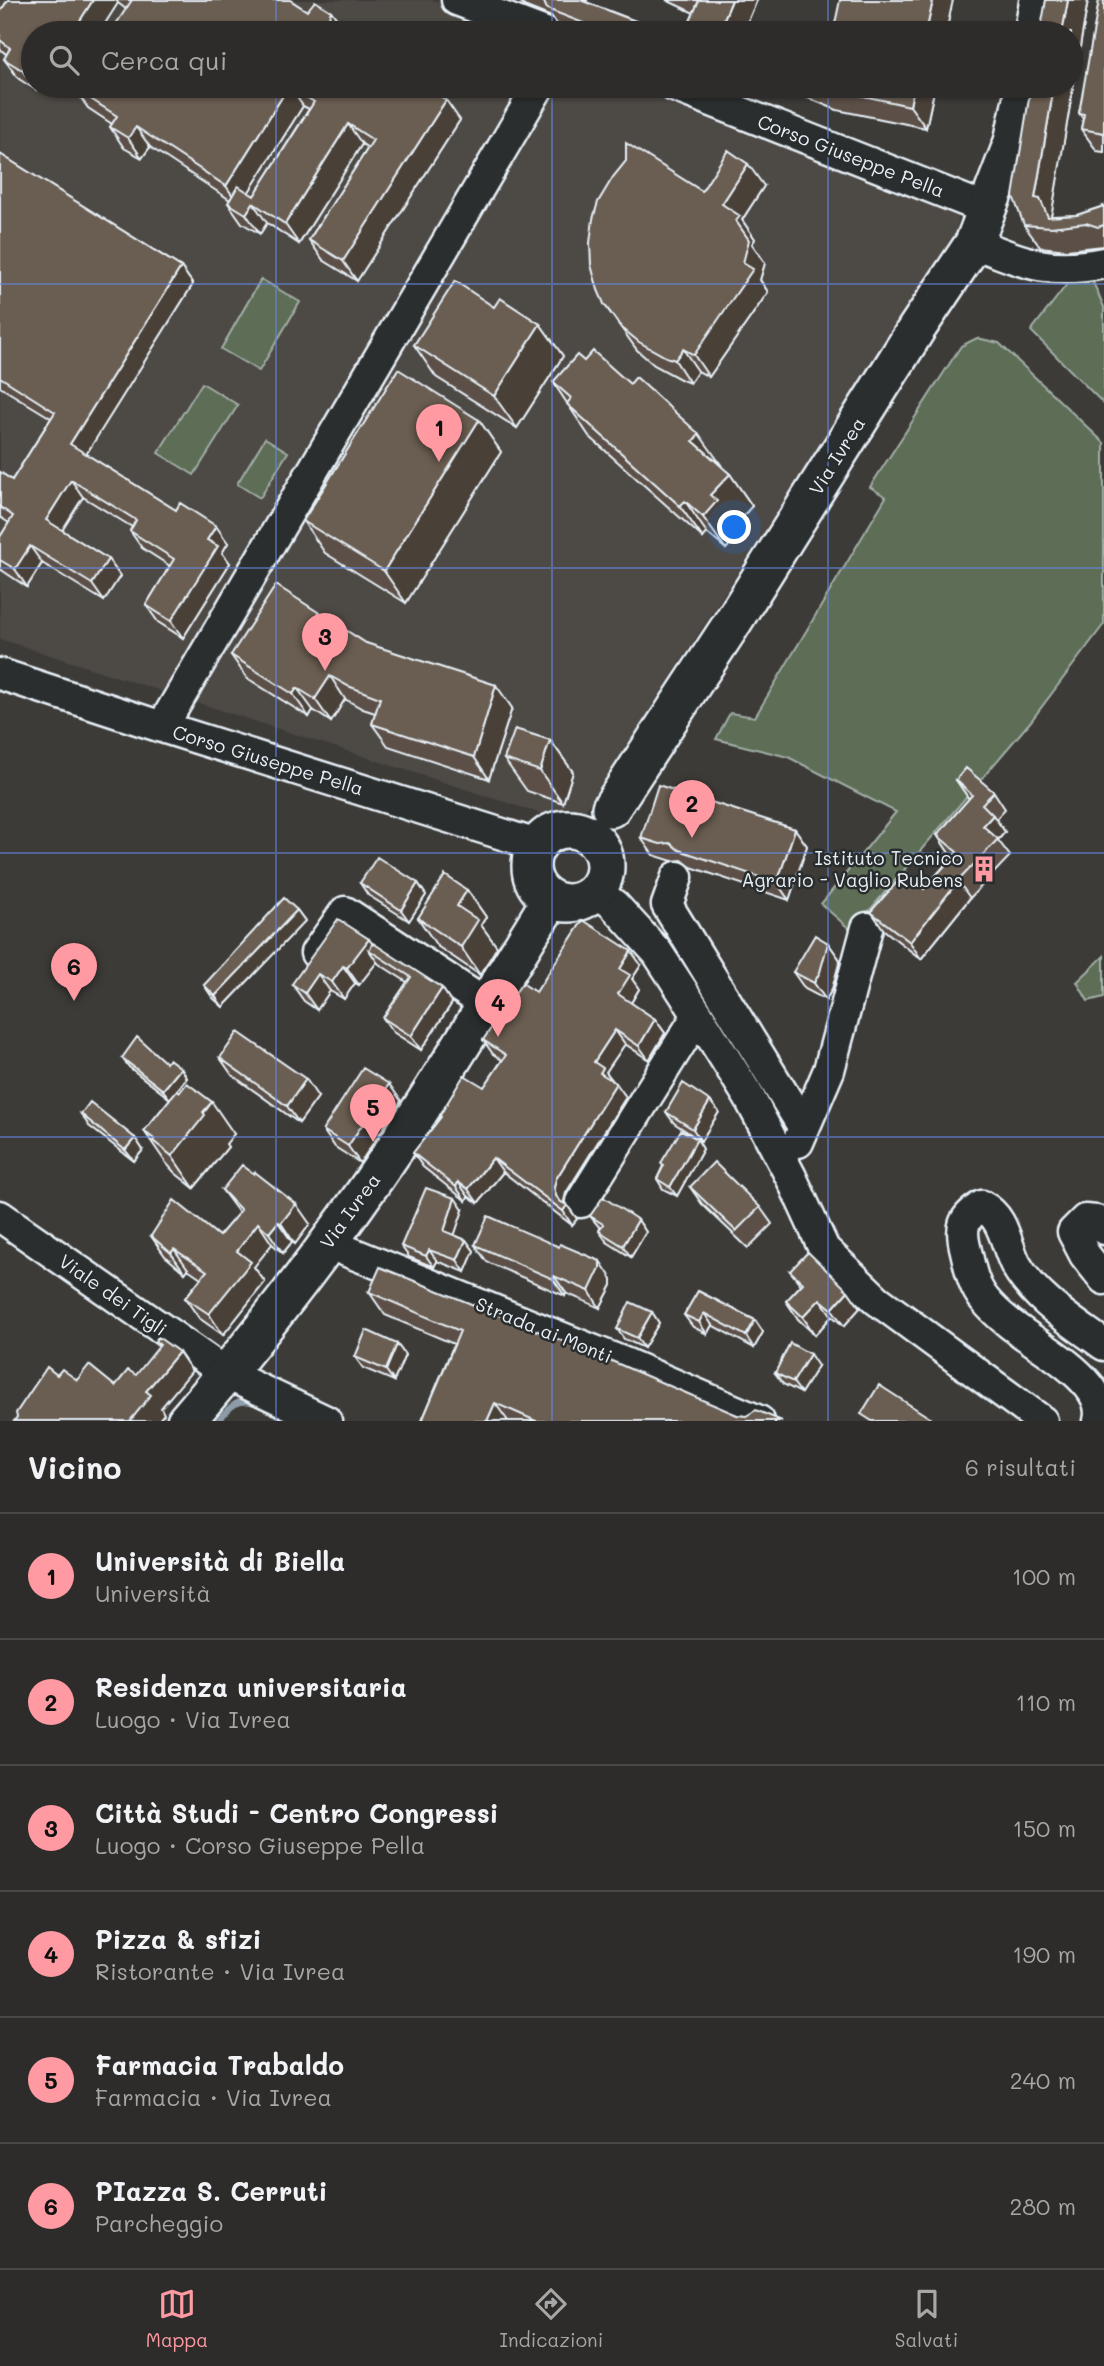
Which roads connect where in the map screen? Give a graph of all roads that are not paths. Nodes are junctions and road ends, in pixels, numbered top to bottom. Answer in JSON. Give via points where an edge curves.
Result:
{"nodes":[{"id":1,"x":457,"y":0,"type":"edge"},
{"id":2,"x":1039,"y":0,"type":"edge"},
{"id":3,"x":513,"y":21,"type":"edge"},
{"id":4,"x":1035,"y":21,"type":"edge"},
{"id":5,"x":532,"y":98,"type":"edge"},
{"id":6,"x":704,"y":98,"type":"edge"},
{"id":7,"x":1022,"y":98,"type":"edge"},
{"id":8,"x":989,"y":210,"type":"junction"},
{"id":9,"x":974,"y":243,"type":"junction"},
{"id":10,"x":1104,"y":263,"type":"edge"},
{"id":11,"x":0,"y":674,"type":"edge"},
{"id":12,"x":162,"y":727,"type":"junction"},
{"id":13,"x":603,"y":820,"type":"junction"},
{"id":14,"x":537,"y":845,"type":"junction"},
{"id":15,"x":677,"y":877,"type":"dead end"},
{"id":16,"x":596,"y":891,"type":"junction"},
{"id":17,"x":551,"y":899,"type":"junction"},
{"id":18,"x":867,"y":928,"type":"dead end"},
{"id":19,"x":300,"y":975,"type":"edge"},
{"id":20,"x":487,"y":1005,"type":"junction"},
{"id":21,"x":698,"y":1015,"type":"junction"},
{"id":22,"x":804,"y":1128,"type":"junction"},
{"id":23,"x":787,"y":1168,"type":"junction"},
{"id":24,"x":581,"y":1202,"type":"dead end"},
{"id":25,"x":0,"y":1216,"type":"edge"},
{"id":26,"x":1104,"y":1229,"type":"edge"},
{"id":27,"x":327,"y":1244,"type":"junction"},
{"id":28,"x":1104,"y":1279,"type":"edge"},
{"id":29,"x":1104,"y":1345,"type":"edge"},
{"id":30,"x":227,"y":1374,"type":"junction"},
{"id":31,"x":186,"y":1421,"type":"edge"},
{"id":32,"x":326,"y":1421,"type":"edge"},
{"id":33,"x":759,"y":1421,"type":"edge"},
{"id":34,"x":1042,"y":1421,"type":"edge"},
{"id":35,"x":1100,"y":1421,"type":"edge"}],
"edges":[{"from":1,"to":3,"type":"street"},
{"from":2,"to":4,"type":"main road"},
{"from":5,"to":12,"type":"street"},
{"from":6,"to":8,"type":"street","name":"Corso Giuseppe Pella"},
{"from":7,"to":8,"type":"main road","name":"Via Ivrea","via":[[1013,142]]},
{"from":8,"to":9,"type":"main road","name":"Via Ivrea"},
{"from":9,"to":10,"type":"street","via":[[1048,268]]},
{"from":9,"to":13,"type":"main road","name":"Via Ivrea"},
{"from":11,"to":12,"type":"street","name":"Corso Giuseppe Pella"},
{"from":12,"to":14,"type":"street","name":"Corso Giuseppe Pella"},
{"from":13,"to":14,"type":"main road","via":[[582,830],[557,830]]},
{"from":13,"to":16,"type":"main road","via":[[600,846],[606,869]]},
{"from":14,"to":17,"type":"main road","via":[[532,857],[534,881]]},
{"from":15,"to":22,"type":"street","via":[[667,905]]},
{"from":16,"to":17,"type":"main road","via":[[575,902]]},
{"from":16,"to":21,"type":"street","via":[[657,953]]},
{"from":17,"to":20,"type":"main road","name":"Via Ivrea"},
{"from":18,"to":22,"type":"street","via":[[829,1070]]},
{"from":19,"to":20,"type":"street","via":[[345,912]]},
{"from":20,"to":27,"type":"main road","name":"Via Ivrea","via":[[396,1148]]},
{"from":21,"to":23,"type":"street","via":[[750,1097]]},
{"from":21,"to":24,"type":"street"},
{"from":22,"to":23,"type":"street"},
{"from":23,"to":34,"type":"street","via":[[824,1248],[849,1275]]},
{"from":25,"to":30,"type":"street","name":"Viale dei Tigli"},
{"from":26,"to":28,"type":"street","via":[[1096,1221],[1085,1220],[1073,1232]]},
{"from":27,"to":30,"type":"main road","name":"Via Ivrea"},
{"from":27,"to":33,"type":"street","name":"Strada ai Monti"},
{"from":29,"to":35,"type":"street","via":[[1034,1289],[1016,1265],[992,1211],[982,1206],[971,1213],[962,1234],[973,1280],[985,1300],[1090,1387],[1101,1409]]},
{"from":30,"to":31,"type":"main road","name":"Via Ivrea"},
{"from":30,"to":32,"type":"street"}]}
